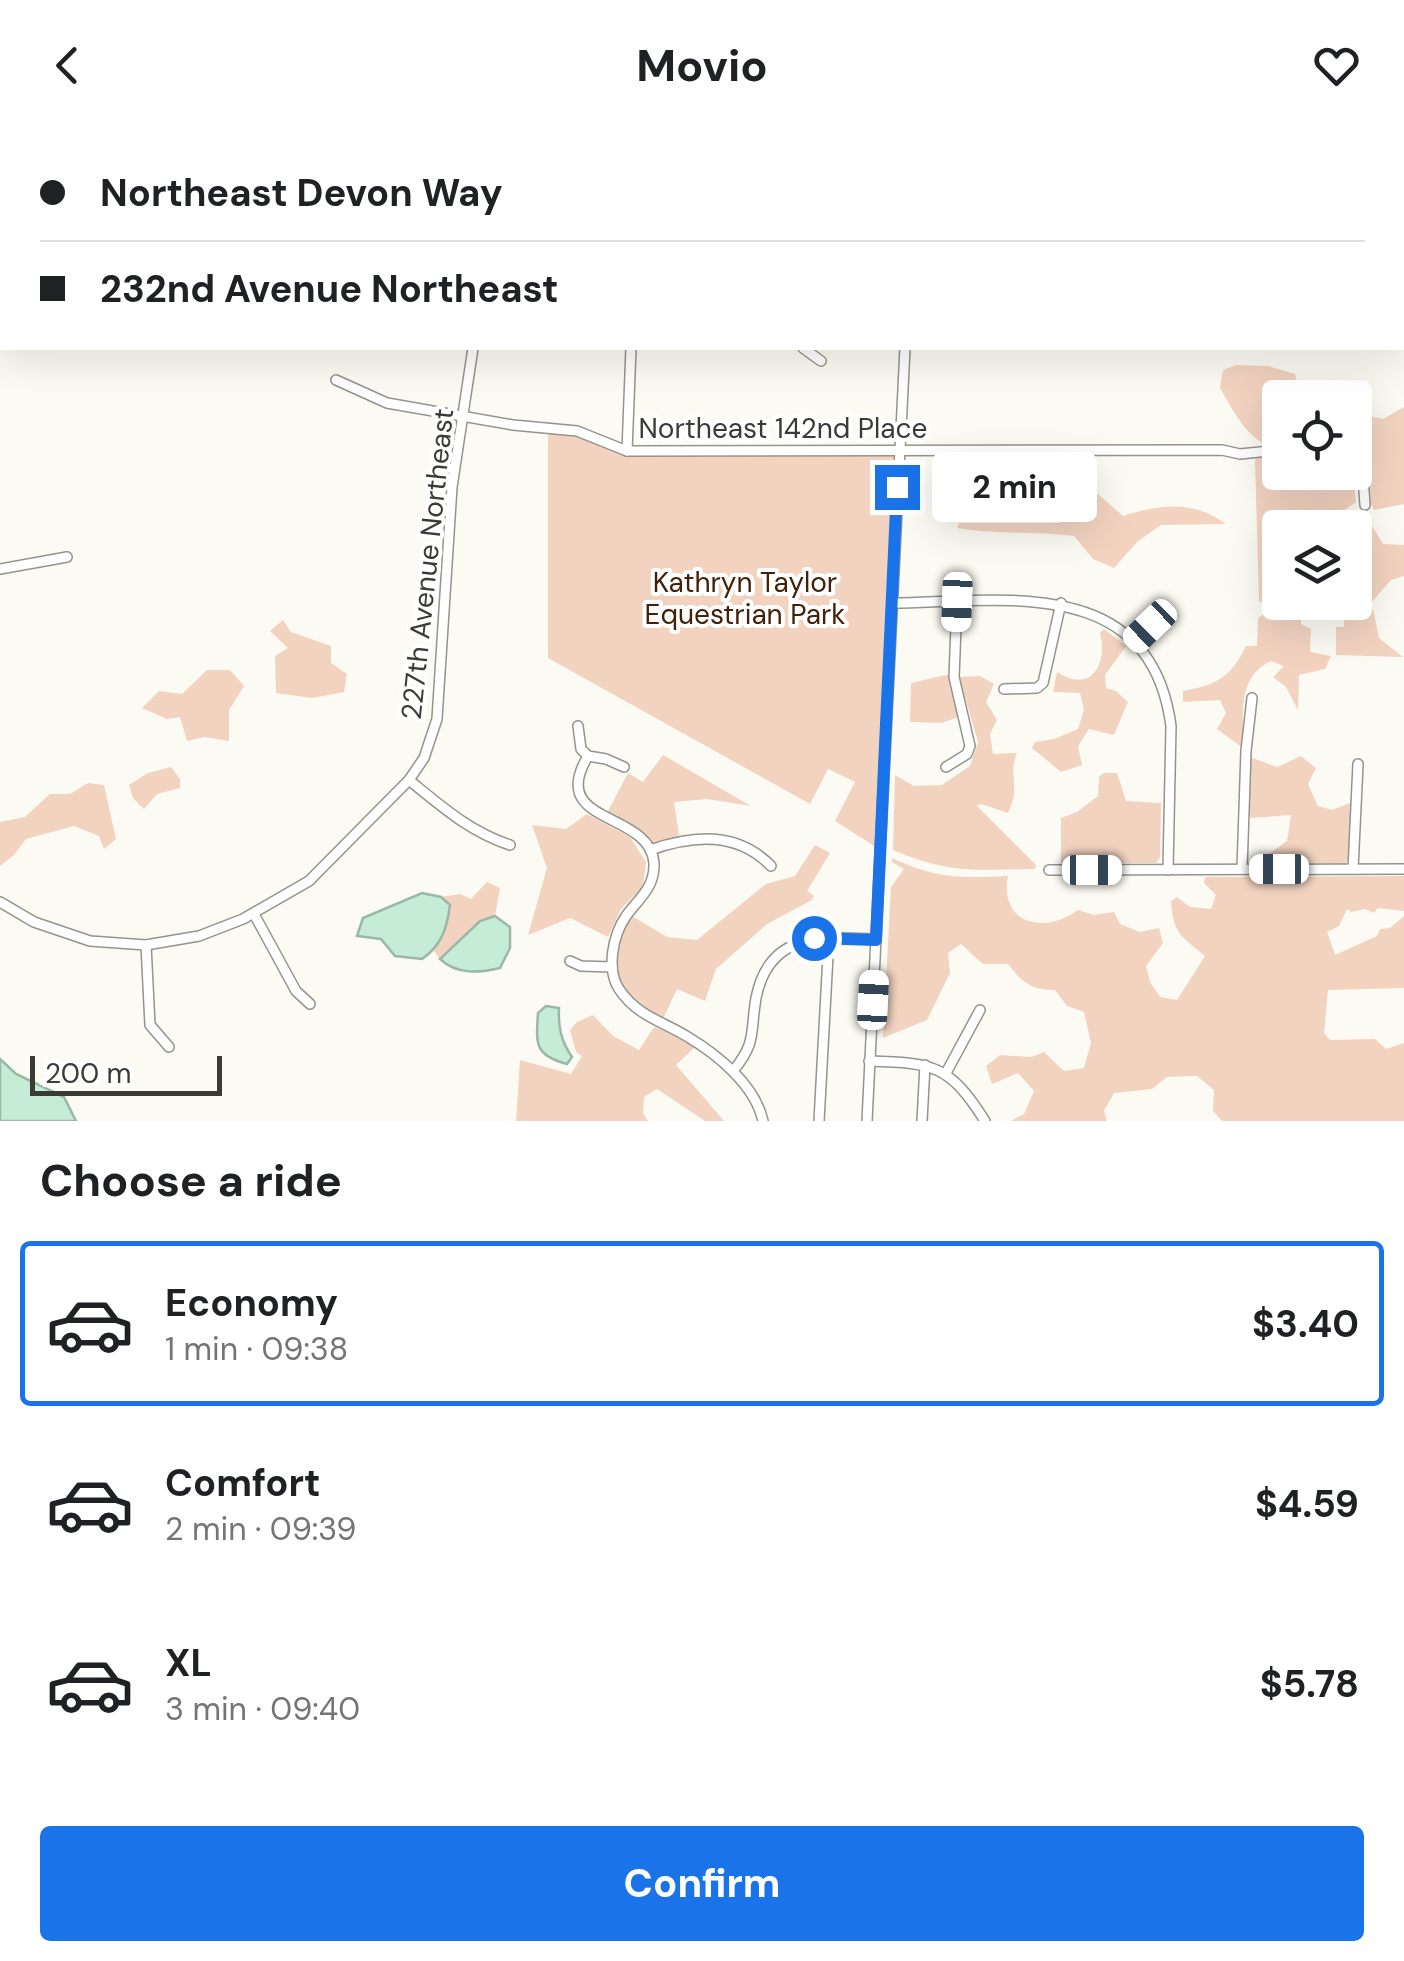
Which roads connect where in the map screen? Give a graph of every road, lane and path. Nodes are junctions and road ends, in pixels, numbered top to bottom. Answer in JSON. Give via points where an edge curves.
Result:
{"nodes":[{"id":1,"x":473,"y":350,"type":"edge"},
{"id":2,"x":632,"y":350,"type":"edge"},
{"id":3,"x":806,"y":350,"type":"edge"},
{"id":4,"x":904,"y":350,"type":"edge"},
{"id":5,"x":821,"y":360,"type":"dead end"},
{"id":6,"x":336,"y":380,"type":"dead end"},
{"id":7,"x":464,"y":417,"type":"junction"},
{"id":8,"x":898,"y":449,"type":"junction"},
{"id":9,"x":627,"y":451,"type":"junction"},
{"id":10,"x":1262,"y":452,"type":"edge"},
{"id":11,"x":1364,"y":490,"type":"edge"},
{"id":12,"x":1365,"y":505,"type":"dead end"},
{"id":13,"x":67,"y":557,"type":"dead end"},
{"id":14,"x":0,"y":570,"type":"edge"},
{"id":15,"x":894,"y":602,"type":"junction"},
{"id":16,"x":957,"y":602,"type":"junction"},
{"id":17,"x":1061,"y":603,"type":"junction"},
{"id":18,"x":1164,"y":612,"type":"dead end"},
{"id":19,"x":1134,"y":640,"type":"junction"},
{"id":20,"x":1004,"y":689,"type":"dead end"},
{"id":21,"x":1252,"y":698,"type":"dead end"},
{"id":22,"x":578,"y":726,"type":"dead end"},
{"id":23,"x":588,"y":756,"type":"junction"},
{"id":24,"x":1358,"y":764,"type":"dead end"},
{"id":25,"x":624,"y":767,"type":"dead end"},
{"id":26,"x":946,"y":767,"type":"dead end"},
{"id":27,"x":409,"y":780,"type":"junction"},
{"id":28,"x":510,"y":845,"type":"dead end"},
{"id":29,"x":650,"y":850,"type":"junction"},
{"id":30,"x":772,"y":866,"type":"dead end"},
{"id":31,"x":1242,"y":869,"type":"junction"},
{"id":32,"x":1354,"y":869,"type":"junction"},
{"id":33,"x":1404,"y":869,"type":"edge"},
{"id":34,"x":1049,"y":870,"type":"dead end"},
{"id":35,"x":1168,"y":870,"type":"junction"},
{"id":36,"x":0,"y":902,"type":"edge"},
{"id":37,"x":254,"y":914,"type":"junction"},
{"id":38,"x":830,"y":937,"type":"junction"},
{"id":39,"x":876,"y":940,"type":"junction"},
{"id":40,"x":146,"y":944,"type":"junction"},
{"id":41,"x":570,"y":961,"type":"dead end"},
{"id":42,"x":612,"y":967,"type":"junction"},
{"id":43,"x":310,"y":1004,"type":"dead end"},
{"id":44,"x":980,"y":1010,"type":"dead end"},
{"id":45,"x":169,"y":1046,"type":"dead end"},
{"id":46,"x":869,"y":1060,"type":"junction"},
{"id":47,"x":925,"y":1065,"type":"junction"},
{"id":48,"x":732,"y":1071,"type":"junction"},
{"id":49,"x":946,"y":1073,"type":"junction"},
{"id":50,"x":763,"y":1121,"type":"edge"},
{"id":51,"x":819,"y":1121,"type":"edge"},
{"id":52,"x":867,"y":1121,"type":"edge"},
{"id":53,"x":922,"y":1121,"type":"edge"},
{"id":54,"x":985,"y":1121,"type":"edge"}],
"edges":[{"from":1,"to":7,"type":"street","name":"227th Avenue Northeast"},
{"from":2,"to":9,"type":"street"},
{"from":3,"to":5,"type":"street"},
{"from":4,"to":8,"type":"street"},
{"from":6,"to":7,"type":"street","name":"Northeast 142nd Place","via":[[387,403]]},
{"from":7,"to":9,"type":"street","name":"Northeast 142nd Place","via":[[577,431]]},
{"from":7,"to":27,"type":"street","name":"227th Avenue Northeast","via":[[452,488],[437,720]]},
{"from":8,"to":9,"type":"street","name":"Northeast 142nd Place"},
{"from":8,"to":10,"type":"street","name":"Northeast 142nd Place"},
{"from":8,"to":15,"type":"street"},
{"from":11,"to":12,"type":"street"},
{"from":13,"to":14,"type":"street"},
{"from":15,"to":16,"type":"street"},
{"from":15,"to":39,"type":"street"},
{"from":16,"to":17,"type":"street"},
{"from":16,"to":26,"type":"street","via":[[954,676],[970,746]]},
{"from":17,"to":19,"type":"street","via":[[1110,622]]},
{"from":17,"to":20,"type":"street","via":[[1042,684]]},
{"from":18,"to":19,"type":"street"},
{"from":19,"to":35,"type":"street","via":[[1158,674],[1172,726]]},
{"from":21,"to":31,"type":"street"},
{"from":22,"to":23,"type":"street"},
{"from":23,"to":25,"type":"street"},
{"from":23,"to":29,"type":"street","via":[[578,782],[581,799],[594,813],[626,826]]},
{"from":24,"to":32,"type":"street"},
{"from":27,"to":28,"type":"street","via":[[483,836]]},
{"from":27,"to":37,"type":"street","name":"227th Avenue Northeast","via":[[308,881]]},
{"from":29,"to":30,"type":"street","via":[[706,837],[738,843]]},
{"from":29,"to":42,"type":"street","via":[[649,890],[624,919]]},
{"from":31,"to":32,"type":"street"},
{"from":31,"to":35,"type":"street"},
{"from":32,"to":33,"type":"street"},
{"from":34,"to":35,"type":"street"},
{"from":36,"to":40,"type":"street","name":"227th Avenue Northeast","via":[[78,938]]},
{"from":37,"to":40,"type":"street","name":"227th Avenue Northeast","via":[[200,936]]},
{"from":37,"to":43,"type":"street","via":[[296,991]]},
{"from":38,"to":39,"type":"street"},
{"from":38,"to":48,"type":"street","via":[[791,946],[772,963],[756,998],[750,1050]]},
{"from":38,"to":51,"type":"street"},
{"from":39,"to":46,"type":"street"},
{"from":40,"to":45,"type":"street","via":[[150,1025]]},
{"from":41,"to":42,"type":"street"},
{"from":42,"to":48,"type":"street","via":[[618,988],[643,1016],[688,1037]]},
{"from":44,"to":49,"type":"street"},
{"from":46,"to":47,"type":"street"},
{"from":46,"to":52,"type":"street"},
{"from":47,"to":49,"type":"street"},
{"from":47,"to":53,"type":"street"},
{"from":48,"to":50,"type":"street"},
{"from":49,"to":54,"type":"street"}]}
